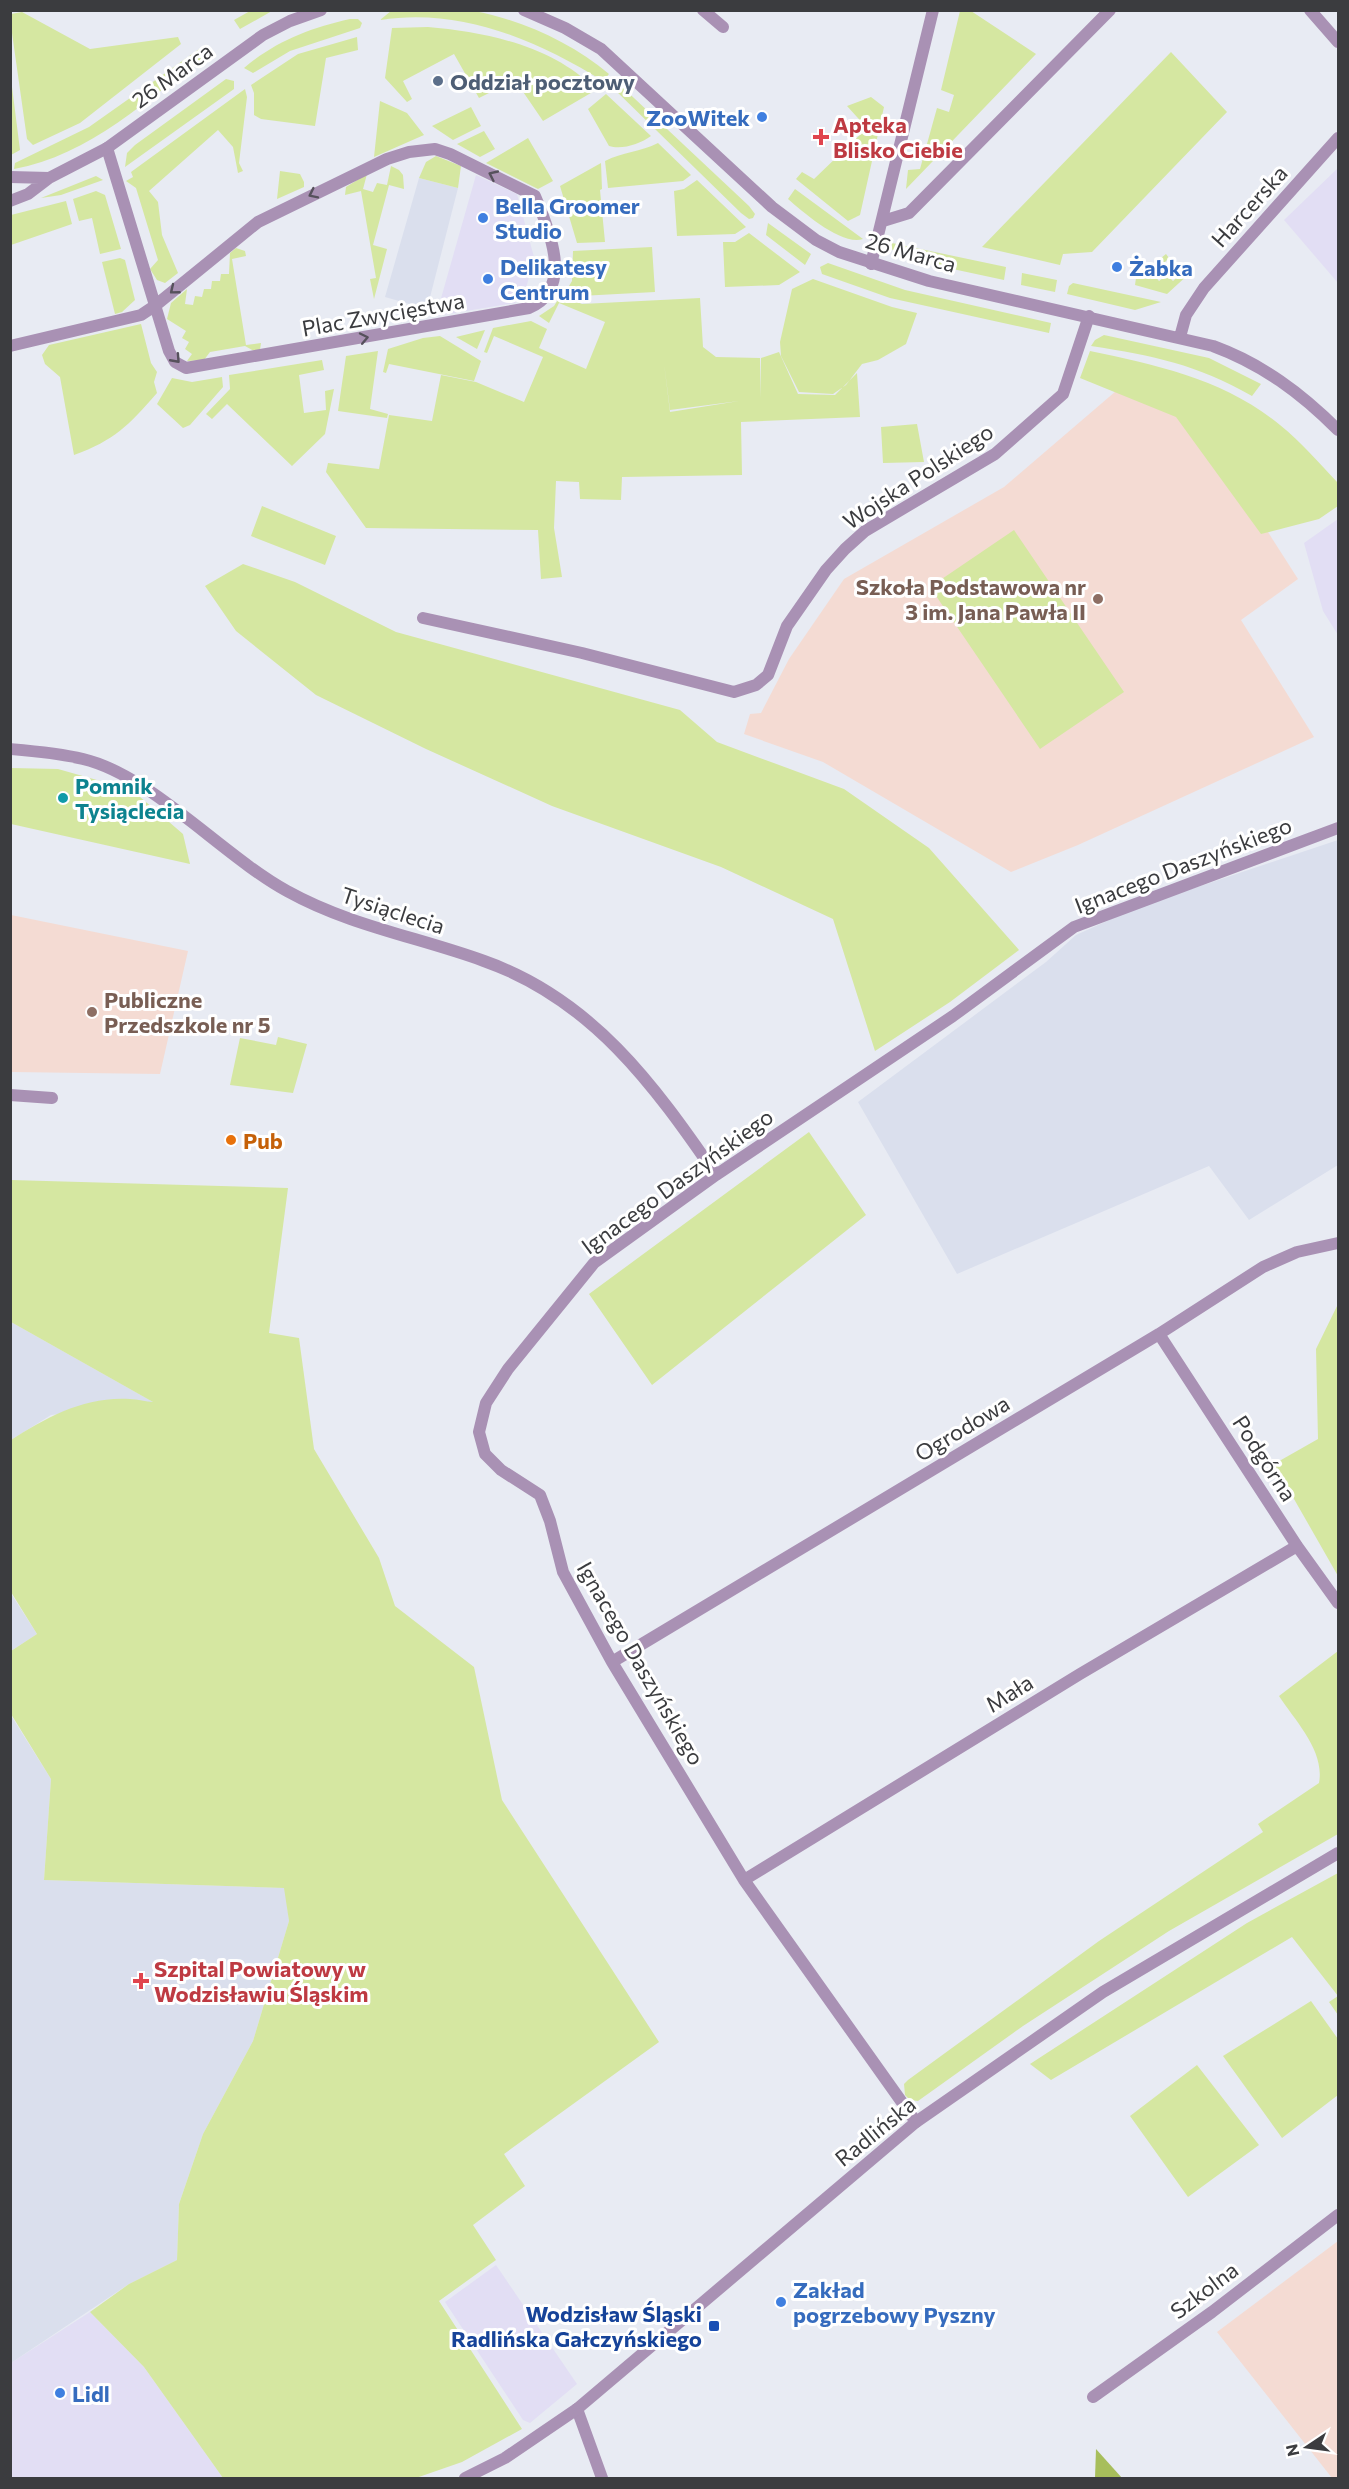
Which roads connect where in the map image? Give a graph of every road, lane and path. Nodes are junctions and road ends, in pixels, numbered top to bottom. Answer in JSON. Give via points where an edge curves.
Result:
{"nodes":[{"id":1,"x":321,"y":10,"type":"edge"},
{"id":2,"x":524,"y":10,"type":"edge"},
{"id":3,"x":703,"y":10,"type":"edge"},
{"id":4,"x":933,"y":10,"type":"edge"},
{"id":5,"x":1110,"y":10,"type":"edge"},
{"id":6,"x":1310,"y":10,"type":"edge"},
{"id":7,"x":723,"y":27,"type":"dead end"},
{"id":8,"x":1338,"y":42,"type":"edge"},
{"id":9,"x":1338,"y":138,"type":"edge"},
{"id":10,"x":107,"y":148,"type":"junction"},
{"id":11,"x":10,"y":177,"type":"edge"},
{"id":12,"x":49,"y":178,"type":"junction"},
{"id":13,"x":10,"y":201,"type":"edge"},
{"id":14,"x":883,"y":221,"type":"junction"},
{"id":15,"x":871,"y":264,"type":"junction"},
{"id":16,"x":156,"y":305,"type":"junction"},
{"id":17,"x":1089,"y":316,"type":"junction"},
{"id":18,"x":1180,"y":337,"type":"junction"},
{"id":19,"x":10,"y":346,"type":"edge"},
{"id":20,"x":1338,"y":430,"type":"edge"},
{"id":21,"x":423,"y":618,"type":"dead end"},
{"id":22,"x":10,"y":749,"type":"edge"},
{"id":23,"x":1338,"y":828,"type":"edge"},
{"id":24,"x":10,"y":1095,"type":"edge"},
{"id":25,"x":52,"y":1098,"type":"dead end"},
{"id":26,"x":716,"y":1176,"type":"junction"},
{"id":27,"x":1338,"y":1243,"type":"edge"},
{"id":28,"x":1159,"y":1334,"type":"junction"},
{"id":29,"x":1297,"y":1546,"type":"junction"},
{"id":30,"x":1338,"y":1602,"type":"edge"},
{"id":31,"x":612,"y":1662,"type":"junction"},
{"id":32,"x":1338,"y":1853,"type":"edge"},
{"id":33,"x":744,"y":1880,"type":"junction"},
{"id":34,"x":916,"y":2122,"type":"junction"},
{"id":35,"x":1338,"y":2215,"type":"edge"},
{"id":36,"x":1093,"y":2397,"type":"dead end"},
{"id":37,"x":577,"y":2409,"type":"junction"},
{"id":38,"x":465,"y":2478,"type":"edge"},
{"id":39,"x":602,"y":2478,"type":"edge"}],
"edges":[{"from":1,"to":10,"type":"street","name":"26 Marca","via":[[263,35]]},
{"from":2,"to":15,"type":"street","name":"26 Marca","via":[[601,49],[789,220],[827,246]]},
{"from":3,"to":7,"type":"street"},
{"from":4,"to":14,"type":"street"},
{"from":5,"to":14,"type":"street","via":[[909,213]]},
{"from":6,"to":8,"type":"street"},
{"from":9,"to":18,"type":"street","name":"Harcerska","via":[[1204,288],[1186,315]]},
{"from":10,"to":12,"type":"street","name":"26 Marca"},
{"from":10,"to":16,"type":"street","name":"Plac Zwycięstwa"},
{"from":11,"to":12,"type":"street","name":"26 Marca"},
{"from":12,"to":13,"type":"street","name":"26 Marca","via":[[35,190]]},
{"from":14,"to":15,"type":"street"},
{"from":15,"to":17,"type":"street","name":"26 Marca","via":[[929,281]]},
{"from":16,"to":16,"type":"street","name":"Plac Zwycięstwa","one_way":true,"via":[[175,362],[195,369],[529,308],[542,303],[550,293],[556,266],[535,196],[450,154],[421,150],[387,159],[258,222]]},
{"from":16,"to":19,"type":"street","via":[[131,319]]},
{"from":17,"to":18,"type":"street","name":"26 Marca"},
{"from":17,"to":21,"type":"street","name":"Wojska Polskiego","via":[[1063,394],[995,454],[865,531],[845,549],[786,626],[768,675],[756,686],[734,692],[592,655]]},
{"from":18,"to":20,"type":"street","name":"26 Marca","via":[[1226,351],[1266,370],[1304,397]]},
{"from":22,"to":26,"type":"street","name":"Tysiąclecia","via":[[84,759],[118,772],[286,891],[335,915],[483,960],[545,988],[627,1057],[661,1095]]},
{"from":23,"to":26,"type":"street","name":"Ignacego Daszyńskiego","via":[[1074,927],[953,1016]]},
{"from":24,"to":25,"type":"street"},
{"from":26,"to":31,"type":"street","name":"Ignacego Daszyńskiego","via":[[594,1263],[508,1369],[486,1403],[479,1432],[485,1454],[540,1495],[563,1572]]},
{"from":27,"to":28,"type":"street","name":"Ogrodowa","via":[[1297,1252],[1263,1267]]},
{"from":28,"to":29,"type":"street","name":"Podgórna"},
{"from":28,"to":31,"type":"street","name":"Ogrodowa"},
{"from":29,"to":30,"type":"street","name":"Podgórna"},
{"from":29,"to":33,"type":"street","name":"Mała"},
{"from":31,"to":33,"type":"street","name":"Ignacego Daszyńskiego"},
{"from":32,"to":34,"type":"street","name":"Radlińska","via":[[1103,1992]]},
{"from":33,"to":34,"type":"street","name":"Ignacego Daszyńskiego"},
{"from":34,"to":37,"type":"street","name":"Radlińska"},
{"from":35,"to":36,"type":"street","name":"Szkolna"},
{"from":37,"to":38,"type":"street","name":"Radlińska","via":[[505,2458]]},
{"from":37,"to":39,"type":"street"}]}
